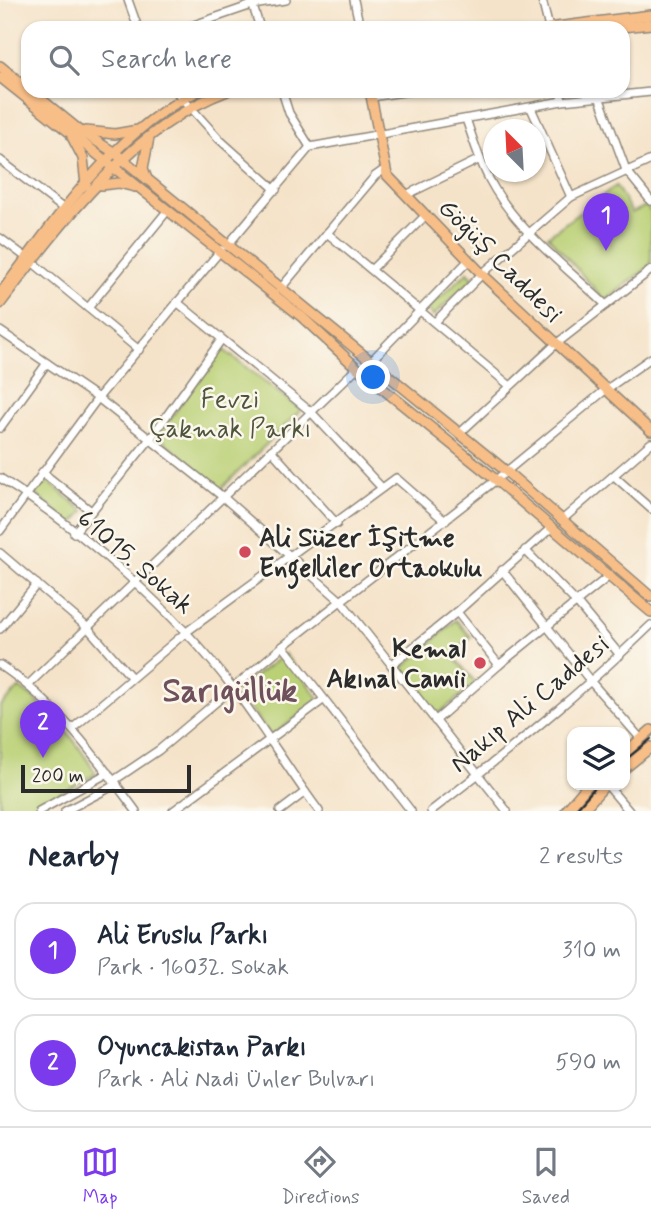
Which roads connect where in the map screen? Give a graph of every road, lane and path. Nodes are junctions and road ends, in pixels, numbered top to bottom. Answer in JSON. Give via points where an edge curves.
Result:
{"nodes":[{"id":1,"x":128,"y":0,"type":"edge"},
{"id":2,"x":286,"y":0,"type":"edge"},
{"id":3,"x":355,"y":0,"type":"edge"},
{"id":4,"x":542,"y":0,"type":"edge"},
{"id":5,"x":252,"y":2,"type":"edge"},
{"id":6,"x":651,"y":16,"type":"edge"},
{"id":7,"x":136,"y":21,"type":"edge"},
{"id":8,"x":203,"y":21,"type":"edge"},
{"id":9,"x":258,"y":21,"type":"edge"},
{"id":10,"x":359,"y":21,"type":"edge"},
{"id":11,"x":547,"y":21,"type":"edge"},
{"id":12,"x":608,"y":21,"type":"edge"},
{"id":13,"x":651,"y":24,"type":"edge"},
{"id":14,"x":630,"y":26,"type":"edge"},
{"id":15,"x":0,"y":66,"type":"edge"},
{"id":16,"x":0,"y":77,"type":"edge"},
{"id":17,"x":21,"y":83,"type":"edge"},
{"id":18,"x":21,"y":92,"type":"edge"},
{"id":19,"x":651,"y":92,"type":"edge"},
{"id":20,"x":630,"y":93,"type":"edge"},
{"id":21,"x":29,"y":98,"type":"edge"},
{"id":22,"x":38,"y":98,"type":"edge"},
{"id":23,"x":175,"y":98,"type":"edge"},
{"id":24,"x":181,"y":98,"type":"edge"},
{"id":25,"x":211,"y":98,"type":"edge"},
{"id":26,"x":284,"y":98,"type":"edge"},
{"id":27,"x":372,"y":98,"type":"edge"},
{"id":28,"x":561,"y":98,"type":"edge"},
{"id":29,"x":577,"y":98,"type":"edge"},
{"id":30,"x":599,"y":98,"type":"edge"},
{"id":31,"x":562,"y":101,"type":"junction"},
{"id":32,"x":189,"y":108,"type":"junction"},
{"id":33,"x":531,"y":108,"type":"junction"},
{"id":34,"x":466,"y":119,"type":"junction"},
{"id":35,"x":139,"y":129,"type":"junction"},
{"id":36,"x":74,"y":131,"type":"junction"},
{"id":37,"x":377,"y":133,"type":"junction"},
{"id":38,"x":150,"y":137,"type":"junction"},
{"id":39,"x":310,"y":147,"type":"junction"},
{"id":40,"x":115,"y":153,"type":"junction"},
{"id":41,"x":480,"y":159,"type":"junction"},
{"id":42,"x":0,"y":160,"type":"edge"},
{"id":43,"x":651,"y":160,"type":"edge"},
{"id":44,"x":107,"y":161,"type":"junction"},
{"id":45,"x":124,"y":161,"type":"junction"},
{"id":46,"x":116,"y":169,"type":"junction"},
{"id":47,"x":386,"y":169,"type":"junction"},
{"id":48,"x":626,"y":170,"type":"junction"},
{"id":49,"x":147,"y":180,"type":"junction"},
{"id":50,"x":86,"y":185,"type":"junction"},
{"id":51,"x":99,"y":186,"type":"junction"},
{"id":52,"x":140,"y":188,"type":"junction"},
{"id":53,"x":276,"y":190,"type":"junction"},
{"id":54,"x":406,"y":195,"type":"junction"},
{"id":55,"x":570,"y":197,"type":"junction"},
{"id":56,"x":651,"y":201,"type":"edge"},
{"id":57,"x":64,"y":209,"type":"junction"},
{"id":58,"x":168,"y":210,"type":"junction"},
{"id":59,"x":425,"y":216,"type":"junction"},
{"id":60,"x":530,"y":232,"type":"junction"},
{"id":61,"x":327,"y":233,"type":"junction"},
{"id":62,"x":0,"y":238,"type":"edge"},
{"id":63,"x":224,"y":248,"type":"junction"},
{"id":64,"x":29,"y":260,"type":"junction"},
{"id":65,"x":468,"y":261,"type":"junction"},
{"id":66,"x":372,"y":270,"type":"junction"},
{"id":67,"x":651,"y":270,"type":"edge"},
{"id":68,"x":482,"y":274,"type":"junction"},
{"id":69,"x":281,"y":288,"type":"junction"},
{"id":70,"x":0,"y":294,"type":"edge"},
{"id":71,"x":177,"y":302,"type":"junction"},
{"id":72,"x":0,"y":304,"type":"edge"},
{"id":73,"x":606,"y":305,"type":"junction"},
{"id":74,"x":88,"y":308,"type":"junction"},
{"id":75,"x":420,"y":310,"type":"junction"},
{"id":76,"x":435,"y":321,"type":"junction"},
{"id":77,"x":0,"y":331,"type":"edge"},
{"id":78,"x":221,"y":340,"type":"junction"},
{"id":79,"x":556,"y":344,"type":"junction"},
{"id":80,"x":139,"y":350,"type":"junction"},
{"id":81,"x":651,"y":358,"type":"edge"},
{"id":82,"x":372,"y":360,"type":"junction"},
{"id":83,"x":47,"y":363,"type":"junction"},
{"id":84,"x":357,"y":368,"type":"junction"},
{"id":85,"x":509,"y":386,"type":"junction"},
{"id":86,"x":604,"y":391,"type":"junction"},
{"id":87,"x":98,"y":398,"type":"junction"},
{"id":88,"x":311,"y":412,"type":"junction"},
{"id":89,"x":0,"y":428,"type":"edge"},
{"id":90,"x":651,"y":431,"type":"edge"},
{"id":91,"x":460,"y":433,"type":"junction"},
{"id":92,"x":150,"y":439,"type":"junction"},
{"id":93,"x":651,"y":443,"type":"edge"},
{"id":94,"x":271,"y":450,"type":"junction"},
{"id":95,"x":42,"y":472,"type":"junction"},
{"id":96,"x":507,"y":472,"type":"junction"},
{"id":97,"x":614,"y":476,"type":"junction"},
{"id":98,"x":0,"y":478,"type":"edge"},
{"id":99,"x":496,"y":480,"type":"junction"},
{"id":100,"x":382,"y":488,"type":"junction"},
{"id":101,"x":25,"y":495,"type":"junction"},
{"id":102,"x":223,"y":497,"type":"junction"},
{"id":103,"x":651,"y":509,"type":"edge"},
{"id":104,"x":92,"y":511,"type":"junction"},
{"id":105,"x":562,"y":520,"type":"junction"},
{"id":106,"x":445,"y":521,"type":"junction"},
{"id":107,"x":337,"y":524,"type":"junction"},
{"id":108,"x":551,"y":528,"type":"junction"},
{"id":109,"x":0,"y":531,"type":"edge"},
{"id":110,"x":74,"y":533,"type":"junction"},
{"id":111,"x":525,"y":550,"type":"junction"},
{"id":112,"x":0,"y":553,"type":"edge"},
{"id":113,"x":289,"y":557,"type":"junction"},
{"id":114,"x":502,"y":570,"type":"junction"},
{"id":115,"x":609,"y":576,"type":"junction"},
{"id":116,"x":134,"y":581,"type":"junction"},
{"id":117,"x":37,"y":584,"type":"junction"},
{"id":118,"x":651,"y":597,"type":"edge"},
{"id":119,"x":341,"y":601,"type":"junction"},
{"id":120,"x":576,"y":602,"type":"junction"},
{"id":121,"x":457,"y":612,"type":"junction"},
{"id":122,"x":651,"y":612,"type":"edge"},
{"id":123,"x":547,"y":625,"type":"junction"},
{"id":124,"x":651,"y":625,"type":"edge"},
{"id":125,"x":88,"y":628,"type":"junction"},
{"id":126,"x":0,"y":629,"type":"edge"},
{"id":127,"x":185,"y":632,"type":"junction"},
{"id":128,"x":283,"y":646,"type":"junction"},
{"id":129,"x":620,"y":656,"type":"junction"},
{"id":130,"x":0,"y":665,"type":"edge"},
{"id":131,"x":391,"y":665,"type":"junction"},
{"id":132,"x":499,"y":665,"type":"junction"},
{"id":133,"x":131,"y":677,"type":"junction"},
{"id":134,"x":592,"y":683,"type":"junction"},
{"id":135,"x":28,"y":685,"type":"junction"},
{"id":136,"x":233,"y":688,"type":"junction"},
{"id":137,"x":323,"y":701,"type":"junction"},
{"id":138,"x":435,"y":721,"type":"junction"},
{"id":139,"x":73,"y":727,"type":"junction"},
{"id":140,"x":651,"y":730,"type":"edge"},
{"id":141,"x":641,"y":739,"type":"junction"},
{"id":142,"x":271,"y":742,"type":"junction"},
{"id":143,"x":651,"y":747,"type":"edge"},
{"id":144,"x":630,"y":748,"type":"edge"},
{"id":145,"x":630,"y":764,"type":"edge"},
{"id":146,"x":108,"y":774,"type":"junction"},
{"id":147,"x":478,"y":774,"type":"junction"},
{"id":148,"x":115,"y":783,"type":"junction"},
{"id":149,"x":584,"y":790,"type":"edge"},
{"id":150,"x":601,"y":790,"type":"edge"},
{"id":151,"x":610,"y":790,"type":"edge"},
{"id":152,"x":305,"y":792,"type":"junction"},
{"id":153,"x":39,"y":811,"type":"edge"},
{"id":154,"x":65,"y":811,"type":"edge"},
{"id":155,"x":136,"y":811,"type":"edge"},
{"id":156,"x":173,"y":811,"type":"edge"},
{"id":157,"x":280,"y":811,"type":"edge"},
{"id":158,"x":319,"y":811,"type":"edge"},
{"id":159,"x":411,"y":811,"type":"edge"},
{"id":160,"x":431,"y":811,"type":"edge"},
{"id":161,"x":507,"y":811,"type":"edge"},
{"id":162,"x":566,"y":811,"type":"edge"},
{"id":163,"x":582,"y":811,"type":"edge"},
{"id":164,"x":629,"y":811,"type":"edge"}],
"edges":[{"from":1,"to":7,"type":"street"},
{"from":2,"to":5,"type":"street"},
{"from":3,"to":10,"type":"street"},
{"from":4,"to":11,"type":"street"},
{"from":5,"to":8,"type":"street"},
{"from":5,"to":9,"type":"street"},
{"from":6,"to":12,"type":"main road"},
{"from":13,"to":14,"type":"main road"},
{"from":15,"to":17,"type":"main road"},
{"from":16,"to":18,"type":"main road"},
{"from":19,"to":20,"type":"street"},
{"from":21,"to":36,"type":"main road"},
{"from":22,"to":36,"type":"main road"},
{"from":23,"to":35,"type":"main road"},
{"from":24,"to":32,"type":"street"},
{"from":25,"to":32,"type":"main road"},
{"from":26,"to":39,"type":"street"},
{"from":27,"to":37,"type":"main road","name":"Göğüş Caddesi"},
{"from":28,"to":31,"type":"street"},
{"from":29,"to":31,"type":"street"},
{"from":30,"to":48,"type":"street"},
{"from":31,"to":33,"type":"street"},
{"from":32,"to":38,"type":"main road"},
{"from":32,"to":53,"type":"street"},
{"from":33,"to":34,"type":"street"},
{"from":33,"to":55,"type":"street"},
{"from":34,"to":37,"type":"street"},
{"from":34,"to":41,"type":"street"},
{"from":35,"to":36,"type":"main road","via":[[102,135]]},
{"from":35,"to":40,"type":"main road"},
{"from":36,"to":40,"type":"main road"},
{"from":36,"to":44,"type":"main road"},
{"from":36,"to":50,"type":"main road"},
{"from":37,"to":39,"type":"street"},
{"from":37,"to":47,"type":"main road","name":"Göğüş Caddesi"},
{"from":38,"to":45,"type":"main road"},
{"from":38,"to":49,"type":"main road","via":[[143,168]]},
{"from":39,"to":53,"type":"street"},
{"from":40,"to":44,"type":"main road"},
{"from":40,"to":45,"type":"main road"},
{"from":41,"to":54,"type":"street"},
{"from":41,"to":60,"type":"street","via":[[503,202]]},
{"from":42,"to":57,"type":"street"},
{"from":43,"to":48,"type":"street"},
{"from":44,"to":46,"type":"main road"},
{"from":44,"to":50,"type":"main road"},
{"from":45,"to":46,"type":"main road"},
{"from":45,"to":49,"type":"main road"},
{"from":46,"to":51,"type":"main road"},
{"from":46,"to":52,"type":"main road"},
{"from":47,"to":54,"type":"main road","name":"Göğüş Caddesi"},
{"from":47,"to":61,"type":"street"},
{"from":48,"to":55,"type":"street"},
{"from":48,"to":56,"type":"street"},
{"from":49,"to":63,"type":"main road"},
{"from":50,"to":57,"type":"main road"},
{"from":51,"to":52,"type":"main road","via":[[119,183]]},
{"from":51,"to":64,"type":"main road"},
{"from":52,"to":58,"type":"main road"},
{"from":53,"to":63,"type":"street"},
{"from":54,"to":59,"type":"main road","name":"Göğüş Caddesi"},
{"from":55,"to":60,"type":"street"},
{"from":57,"to":64,"type":"main road"},
{"from":58,"to":63,"type":"main road"},
{"from":58,"to":74,"type":"street"},
{"from":59,"to":65,"type":"main road","name":"Göğüş Caddesi"},
{"from":59,"to":66,"type":"street"},
{"from":60,"to":68,"type":"street"},
{"from":60,"to":73,"type":"street"},
{"from":61,"to":66,"type":"street"},
{"from":61,"to":69,"type":"street"},
{"from":62,"to":64,"type":"street"},
{"from":63,"to":69,"type":"main road"},
{"from":63,"to":71,"type":"street"},
{"from":63,"to":84,"type":"main road"},
{"from":64,"to":70,"type":"main road"},
{"from":64,"to":72,"type":"main road"},
{"from":64,"to":74,"type":"street"},
{"from":65,"to":68,"type":"main road","name":"Göğüş Caddesi"},
{"from":65,"to":75,"type":"street"},
{"from":66,"to":75,"type":"street"},
{"from":67,"to":73,"type":"street"},
{"from":68,"to":76,"type":"street"},
{"from":68,"to":79,"type":"main road","name":"Göğüş Caddesi"},
{"from":69,"to":82,"type":"main road"},
{"from":71,"to":78,"type":"street"},
{"from":71,"to":80,"type":"street"},
{"from":73,"to":79,"type":"street"},
{"from":74,"to":80,"type":"street"},
{"from":75,"to":76,"type":"street"},
{"from":75,"to":82,"type":"street"},
{"from":76,"to":85,"type":"street"},
{"from":77,"to":83,"type":"street"},
{"from":78,"to":88,"type":"street"},
{"from":78,"to":92,"type":"street"},
{"from":79,"to":85,"type":"street"},
{"from":79,"to":86,"type":"main road","name":"Göğüş Caddesi"},
{"from":80,"to":87,"type":"street"},
{"from":81,"to":86,"type":"street"},
{"from":82,"to":91,"type":"main road"},
{"from":83,"to":87,"type":"street"},
{"from":83,"to":89,"type":"street"},
{"from":84,"to":88,"type":"street"},
{"from":84,"to":99,"type":"main road"},
{"from":85,"to":91,"type":"street"},
{"from":86,"to":90,"type":"main road","name":"Göğüş Caddesi"},
{"from":86,"to":96,"type":"street"},
{"from":87,"to":92,"type":"street"},
{"from":87,"to":95,"type":"street"},
{"from":88,"to":94,"type":"street"},
{"from":88,"to":100,"type":"street"},
{"from":91,"to":96,"type":"main road"},
{"from":92,"to":102,"type":"street"},
{"from":92,"to":104,"type":"street"},
{"from":93,"to":97,"type":"street"},
{"from":94,"to":102,"type":"street"},
{"from":94,"to":107,"type":"street"},
{"from":95,"to":101,"type":"street"},
{"from":95,"to":104,"type":"street"},
{"from":96,"to":99,"type":"street"},
{"from":96,"to":105,"type":"main road"},
{"from":97,"to":103,"type":"street"},
{"from":97,"to":105,"type":"street"},
{"from":98,"to":101,"type":"street","name":"61015. Sokak"},
{"from":99,"to":106,"type":"street"},
{"from":99,"to":108,"type":"main road"},
{"from":100,"to":106,"type":"street","via":[[396,478]]},
{"from":100,"to":107,"type":"street"},
{"from":101,"to":109,"type":"street"},
{"from":101,"to":110,"type":"street","name":"61015. Sokak"},
{"from":102,"to":113,"type":"street"},
{"from":102,"to":116,"type":"street"},
{"from":104,"to":110,"type":"street"},
{"from":105,"to":118,"type":"main road"},
{"from":106,"to":119,"type":"street"},
{"from":107,"to":113,"type":"street"},
{"from":108,"to":111,"type":"street"},
{"from":108,"to":115,"type":"main road"},
{"from":110,"to":116,"type":"street","name":"61015. Sokak"},
{"from":111,"to":114,"type":"street"},
{"from":111,"to":120,"type":"street"},
{"from":112,"to":117,"type":"street"},
{"from":113,"to":119,"type":"street"},
{"from":113,"to":127,"type":"street"},
{"from":114,"to":121,"type":"street"},
{"from":114,"to":123,"type":"street"},
{"from":115,"to":120,"type":"street"},
{"from":115,"to":122,"type":"main road"},
{"from":116,"to":125,"type":"street"},
{"from":116,"to":127,"type":"street","name":"61015. Sokak"},
{"from":117,"to":125,"type":"street"},
{"from":117,"to":126,"type":"street"},
{"from":119,"to":128,"type":"street"},
{"from":119,"to":131,"type":"street"},
{"from":120,"to":123,"type":"street"},
{"from":120,"to":129,"type":"street"},
{"from":121,"to":131,"type":"street"},
{"from":121,"to":132,"type":"street"},
{"from":123,"to":132,"type":"street"},
{"from":123,"to":134,"type":"street"},
{"from":124,"to":129,"type":"street","name":"Nakıp Ali Caddesi"},
{"from":125,"to":133,"type":"street"},
{"from":125,"to":135,"type":"street"},
{"from":127,"to":133,"type":"street"},
{"from":127,"to":136,"type":"street","name":"61015. Sokak"},
{"from":128,"to":136,"type":"street"},
{"from":128,"to":137,"type":"street"},
{"from":129,"to":134,"type":"street","name":"Nakıp Ali Caddesi"},
{"from":130,"to":135,"type":"street"},
{"from":131,"to":138,"type":"street"},
{"from":132,"to":138,"type":"street"},
{"from":133,"to":139,"type":"street"},
{"from":134,"to":141,"type":"street"},
{"from":134,"to":147,"type":"street","name":"Nakıp Ali Caddesi"},
{"from":135,"to":139,"type":"street"},
{"from":136,"to":142,"type":"street","name":"61015. Sokak"},
{"from":136,"to":148,"type":"street"},
{"from":137,"to":142,"type":"street"},
{"from":137,"to":159,"type":"street"},
{"from":138,"to":147,"type":"street"},
{"from":139,"to":146,"type":"street"},
{"from":140,"to":141,"type":"main road"},
{"from":141,"to":144,"type":"main road"},
{"from":142,"to":152,"type":"street","name":"61015. Sokak"},
{"from":142,"to":156,"type":"street"},
{"from":143,"to":145,"type":"main road"},
{"from":146,"to":148,"type":"street"},
{"from":146,"to":153,"type":"street"},
{"from":147,"to":160,"type":"street","name":"Nakıp Ali Caddesi"},
{"from":147,"to":161,"type":"street"},
{"from":148,"to":154,"type":"street"},
{"from":148,"to":155,"type":"street"},
{"from":149,"to":162,"type":"main road"},
{"from":150,"to":163,"type":"main road"},
{"from":151,"to":164,"type":"street"},
{"from":152,"to":157,"type":"street"},
{"from":152,"to":158,"type":"street","name":"61015. Sokak"}]}
